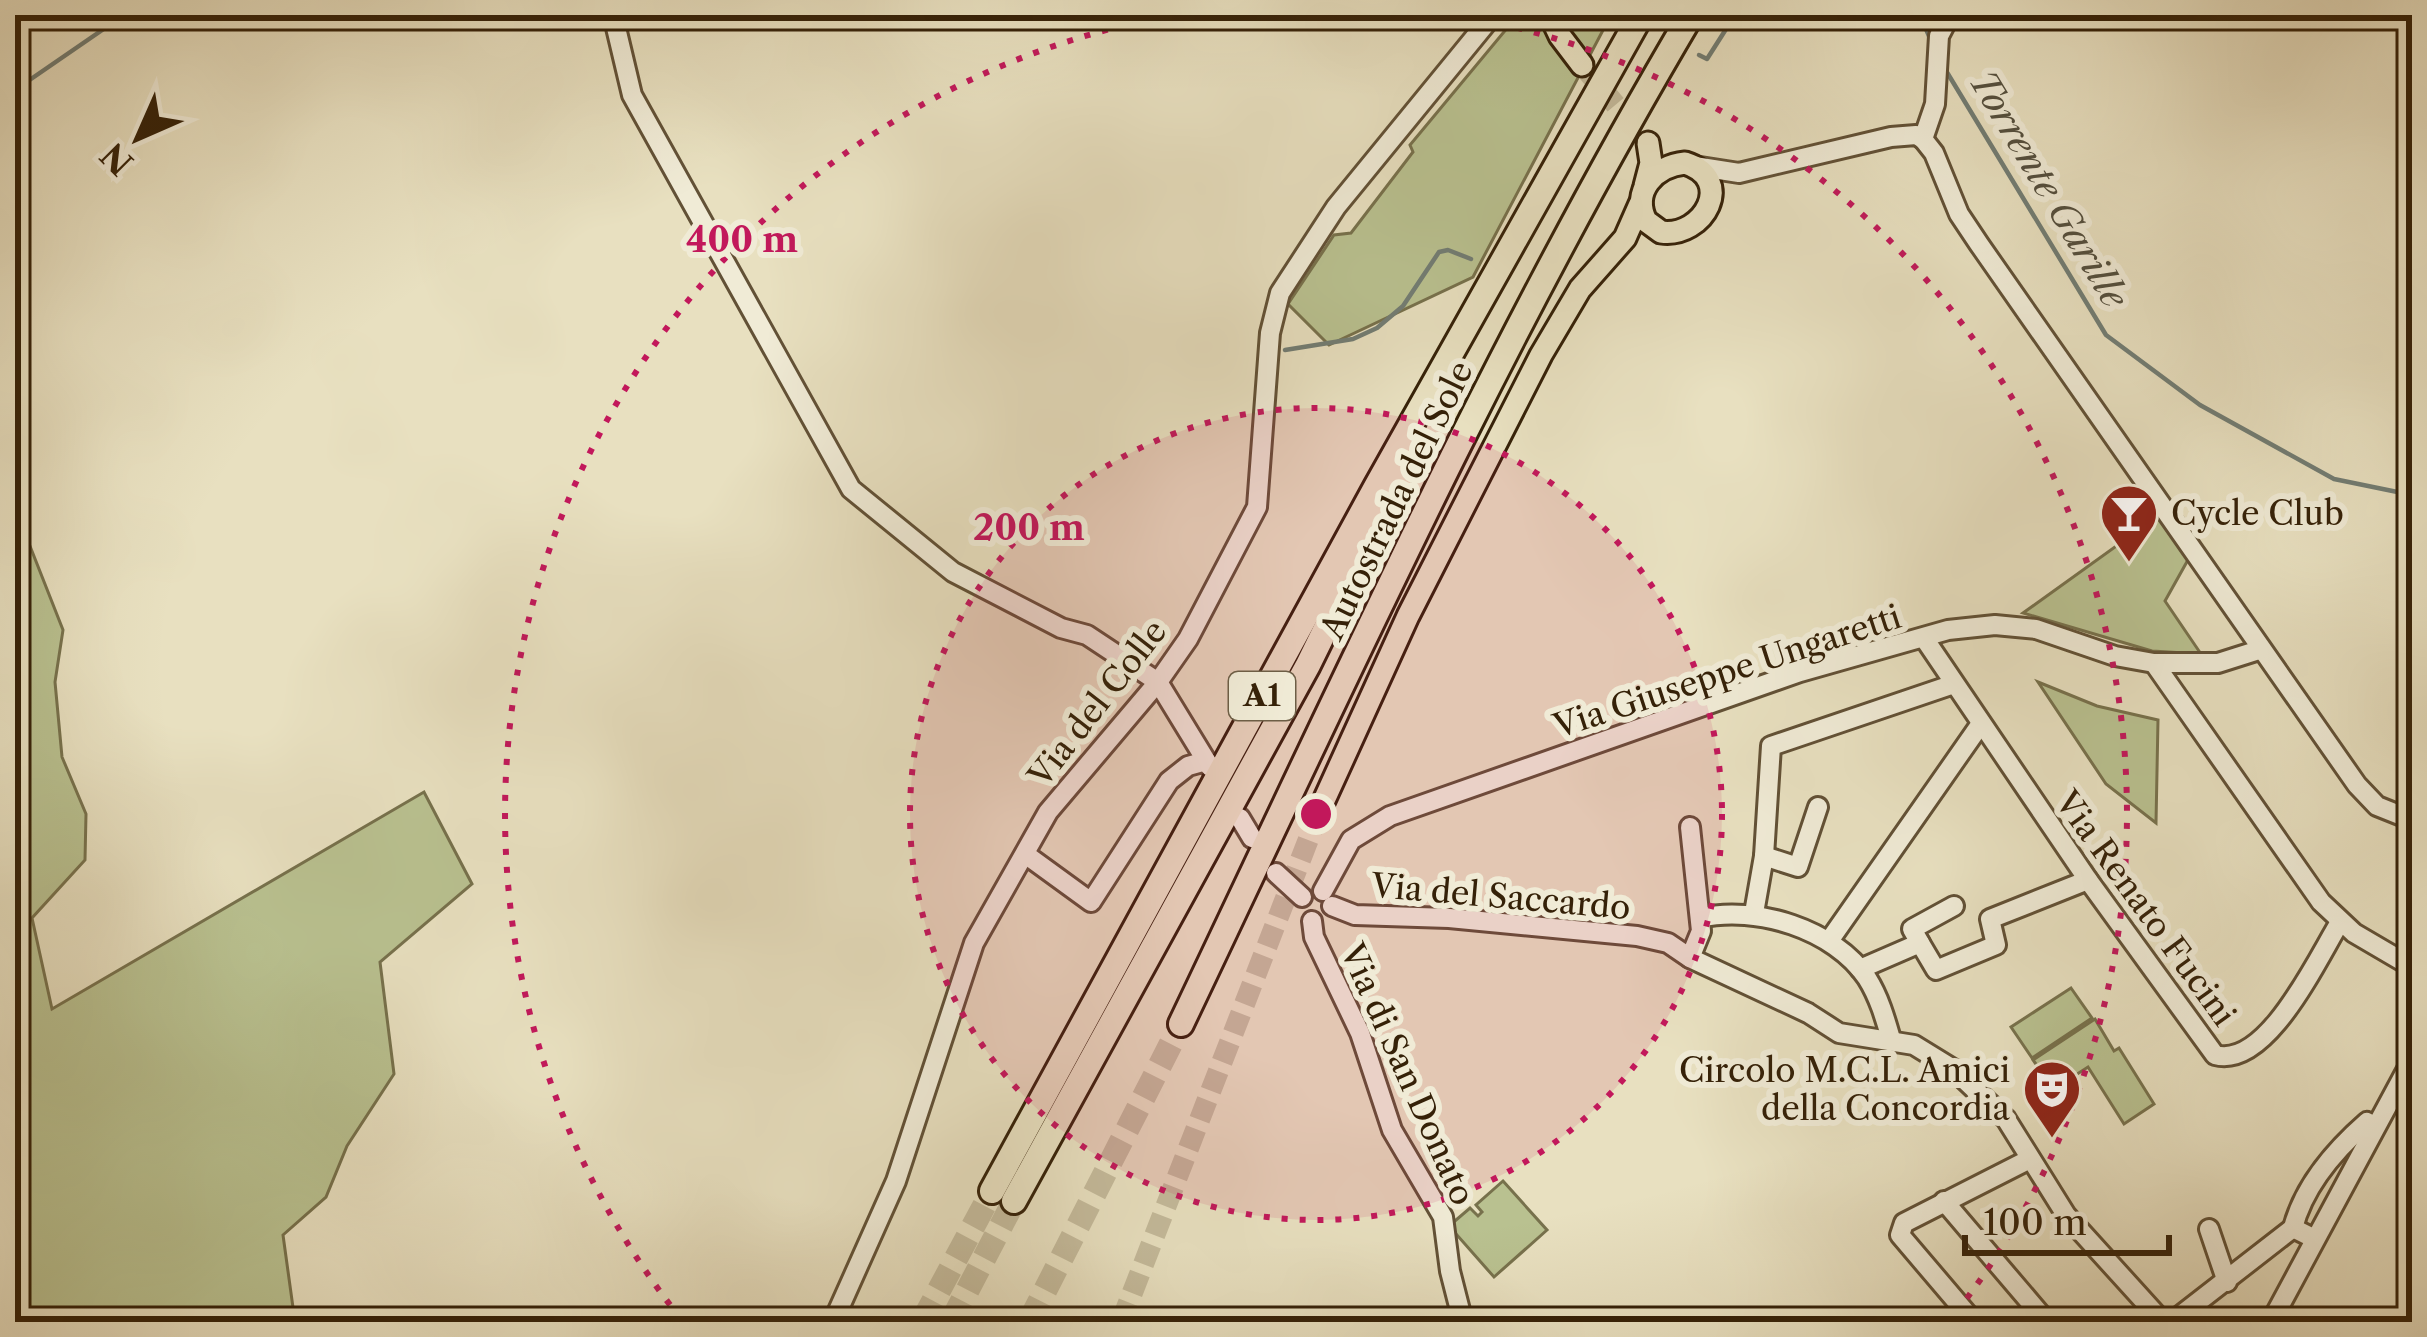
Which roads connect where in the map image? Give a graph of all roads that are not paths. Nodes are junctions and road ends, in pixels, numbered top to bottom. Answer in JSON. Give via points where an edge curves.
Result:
{"nodes":[{"id":1,"x":613,"y":15,"type":"edge"},
{"id":2,"x":1550,"y":15,"type":"edge"},
{"id":3,"x":1641,"y":15,"type":"edge"},
{"id":4,"x":1691,"y":15,"type":"edge"},
{"id":5,"x":1493,"y":17,"type":"edge"},
{"id":6,"x":1949,"y":17,"type":"edge"},
{"id":7,"x":1582,"y":65,"type":"tunnel mouth"},
{"id":8,"x":1924,"y":139,"type":"junction"},
{"id":9,"x":1685,"y":165,"type":"junction"},
{"id":10,"x":1738,"y":173,"type":"junction"},
{"id":11,"x":1642,"y":195,"type":"junction"},
{"id":12,"x":1713,"y":200,"type":"junction"},
{"id":13,"x":1661,"y":232,"type":"junction"},
{"id":14,"x":1625,"y":238,"type":"junction"},
{"id":15,"x":1924,"y":638,"type":"junction"},
{"id":16,"x":2259,"y":650,"type":"junction"},
{"id":17,"x":2154,"y":663,"type":"junction"},
{"id":18,"x":1158,"y":682,"type":"junction"},
{"id":19,"x":1954,"y":684,"type":"junction"},
{"id":20,"x":1980,"y":725,"type":"junction"},
{"id":21,"x":2412,"y":805,"type":"edge"},
{"id":22,"x":1321,"y":807,"type":"tunnel mouth"},
{"id":23,"x":1818,"y":807,"type":"dead end"},
{"id":24,"x":2387,"y":810,"type":"junction"},
{"id":25,"x":1240,"y":818,"type":"dead end"},
{"id":26,"x":2412,"y":820,"type":"edge"},
{"id":27,"x":1690,"y":826,"type":"dead end"},
{"id":28,"x":1252,"y":838,"type":"dead end"},
{"id":29,"x":1025,"y":854,"type":"junction"},
{"id":30,"x":1764,"y":856,"type":"junction"},
{"id":31,"x":1276,"y":872,"type":"dead end"},
{"id":32,"x":2088,"y":880,"type":"junction"},
{"id":33,"x":1302,"y":897,"type":"junction"},
{"id":34,"x":1328,"y":898,"type":"junction"},
{"id":35,"x":1954,"y":906,"type":"dead end"},
{"id":36,"x":1754,"y":914,"type":"junction"},
{"id":37,"x":1700,"y":918,"type":"junction"},
{"id":38,"x":1312,"y":921,"type":"junction"},
{"id":39,"x":2340,"y":922,"type":"junction"},
{"id":40,"x":1829,"y":941,"type":"junction"},
{"id":41,"x":1920,"y":944,"type":"junction"},
{"id":42,"x":1690,"y":958,"type":"junction"},
{"id":43,"x":2412,"y":967,"type":"edge"},
{"id":44,"x":1860,"y":970,"type":"junction"},
{"id":45,"x":1180,"y":1024,"type":"tunnel mouth"},
{"id":46,"x":1892,"y":1039,"type":"junction"},
{"id":47,"x":2412,"y":1060,"type":"edge"},
{"id":48,"x":2371,"y":1124,"type":"junction"},
{"id":49,"x":2028,"y":1160,"type":"junction"},
{"id":50,"x":1003,"y":1196,"type":"tunnel mouth"},
{"id":51,"x":1944,"y":1201,"type":"junction"},
{"id":52,"x":2209,"y":1228,"type":"dead end"},
{"id":53,"x":2293,"y":1228,"type":"junction"},
{"id":54,"x":2313,"y":1238,"type":"junction"},
{"id":55,"x":2227,"y":1282,"type":"junction"},
{"id":56,"x":833,"y":1322,"type":"edge"},
{"id":57,"x":1463,"y":1322,"type":"edge"},
{"id":58,"x":1974,"y":1322,"type":"edge"},
{"id":59,"x":2047,"y":1322,"type":"edge"},
{"id":60,"x":2167,"y":1322,"type":"edge"},
{"id":61,"x":2271,"y":1322,"type":"edge"}],
"edges":[{"from":1,"to":18,"type":"street","via":[[632,95],[851,489],[953,572],[1087,635]]},
{"from":2,"to":7,"type":"main road"},
{"from":3,"to":50,"type":"highway","name":"Autostrada del Sole","number":"A1","via":[[1354,528]]},
{"from":4,"to":45,"type":"highway","name":"Autostrada del Sole","number":"A1","via":[[1510,343]]},
{"from":5,"to":18,"type":"street","name":"Via del Colle","via":[[1336,207],[1280,293],[1257,507]]},
{"from":6,"to":8,"type":"street"},
{"from":8,"to":10,"type":"street","via":[[1892,137]]},
{"from":8,"to":16,"type":"street","via":[[1978,244]]},
{"from":9,"to":10,"type":"street"},
{"from":9,"to":11,"type":"main road"},
{"from":9,"to":12,"type":"main road","via":[[1711,183]]},
{"from":10,"to":12,"type":"street"},
{"from":11,"to":13,"type":"main road","via":[[1646,221]]},
{"from":11,"to":14,"type":"main road"},
{"from":12,"to":13,"type":"main road","via":[[1687,228]]},
{"from":13,"to":14,"type":"main road"},
{"from":14,"to":22,"type":"main road","via":[[1580,289],[1541,355]]},
{"from":15,"to":17,"type":"street","name":"Via Giuseppe Ungaretti","via":[[2020,627]]},
{"from":15,"to":19,"type":"street","name":"Via Renato Fucini"},
{"from":15,"to":34,"type":"street","name":"Via Giuseppe Ungaretti","via":[[1800,671],[1390,816],[1351,840]]},
{"from":16,"to":17,"type":"street","name":"Via Giuseppe Ungaretti","via":[[2218,663]]},
{"from":16,"to":24,"type":"street","via":[[2369,800]]},
{"from":17,"to":39,"type":"street","via":[[2301,878]]},
{"from":18,"to":29,"type":"street","name":"Via del Colle","via":[[1048,812]]},
{"from":18,"to":29,"type":"street","via":[[1208,764],[1188,766],[1169,781],[1091,902]]},
{"from":19,"to":20,"type":"street","name":"Via Renato Fucini"},
{"from":19,"to":30,"type":"street","via":[[1771,746]]},
{"from":20,"to":32,"type":"street","name":"Via Renato Fucini"},
{"from":20,"to":40,"type":"street"},
{"from":21,"to":24,"type":"street"},
{"from":23,"to":30,"type":"street","via":[[1798,867]]},
{"from":24,"to":26,"type":"street"},
{"from":25,"to":28,"type":"street"},
{"from":27,"to":37,"type":"street"},
{"from":29,"to":56,"type":"street","name":"Via del Colle","via":[[974,943],[896,1181]]},
{"from":30,"to":36,"type":"street"},
{"from":31,"to":33,"type":"street"},
{"from":32,"to":39,"type":"street","name":"Via Renato Fucini","via":[[2221,1058],[2273,1029]]},
{"from":32,"to":41,"type":"street","via":[[1990,919],[1996,945],[1936,970]]},
{"from":33,"to":34,"type":"street","via":[[1314,889]]},
{"from":33,"to":38,"type":"street","via":[[1301,913]]},
{"from":34,"to":38,"type":"street","via":[[1326,918]]},
{"from":34,"to":42,"type":"street","name":"Via del Saccardo","via":[[1354,915],[1637,936]]},
{"from":35,"to":41,"type":"street","via":[[1912,928]]},
{"from":36,"to":37,"type":"street"},
{"from":36,"to":40,"type":"street"},
{"from":37,"to":42,"type":"street"},
{"from":38,"to":57,"type":"street","name":"Via di San Donato","via":[[1392,1130],[1443,1217]]},
{"from":39,"to":43,"type":"street"},
{"from":40,"to":44,"type":"street"},
{"from":41,"to":44,"type":"street"},
{"from":42,"to":46,"type":"street","name":"Via del Saccardo","via":[[1839,1033]]},
{"from":44,"to":46,"type":"street"},
{"from":46,"to":49,"type":"street","name":"Via del Saccardo","via":[[1953,1069],[2006,1119]]},
{"from":47,"to":48,"type":"street"},
{"from":48,"to":53,"type":"street","via":[[2323,1168]]},
{"from":48,"to":54,"type":"street"},
{"from":49,"to":51,"type":"street"},
{"from":49,"to":60,"type":"street","name":"Via del Saccardo","via":[[2066,1215]]},
{"from":51,"to":58,"type":"street","via":[[1904,1223],[1900,1235]]},
{"from":51,"to":59,"type":"street"},
{"from":52,"to":55,"type":"street"},
{"from":53,"to":54,"type":"street"},
{"from":53,"to":55,"type":"street"},
{"from":54,"to":61,"type":"street"},
{"from":55,"to":60,"type":"street"}]}
